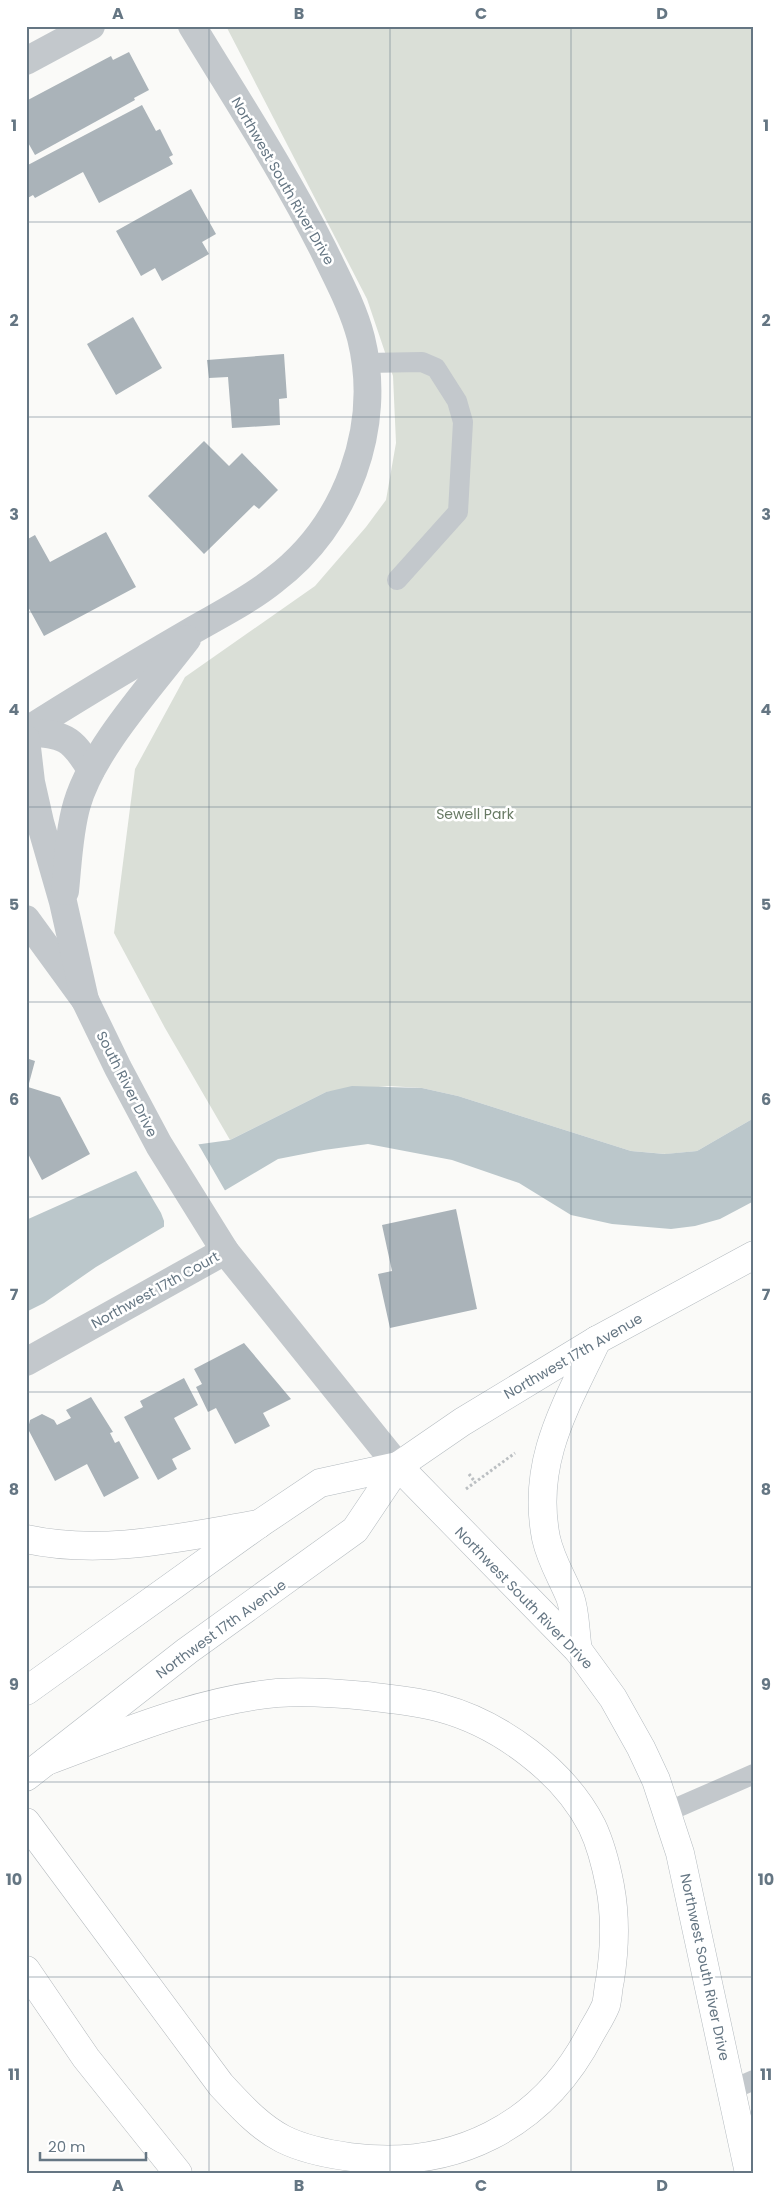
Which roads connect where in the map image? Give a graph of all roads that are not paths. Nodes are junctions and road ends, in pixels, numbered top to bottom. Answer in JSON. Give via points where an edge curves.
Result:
{"nodes":[{"id":1,"x":91,"y":26,"type":"edge"},
{"id":2,"x":192,"y":26,"type":"edge"},
{"id":3,"x":26,"y":60,"type":"edge"},
{"id":4,"x":366,"y":363,"type":"junction"},
{"id":5,"x":397,"y":580,"type":"dead end"},
{"id":6,"x":197,"y":627,"type":"junction"},
{"id":7,"x":26,"y":732,"type":"edge"},
{"id":8,"x":26,"y":739,"type":"edge"},
{"id":9,"x":91,"y":770,"type":"junction"},
{"id":10,"x":63,"y":902,"type":"junction"},
{"id":11,"x":26,"y":919,"type":"edge"},
{"id":12,"x":85,"y":1000,"type":"junction"},
{"id":13,"x":225,"y":1252,"type":"junction"},
{"id":14,"x":754,"y":1255,"type":"edge"},
{"id":15,"x":268,"y":1304,"type":"joint"},
{"id":16,"x":597,"y":1340,"type":"junction"},
{"id":17,"x":26,"y":1362,"type":"edge"},
{"id":18,"x":398,"y":1466,"type":"junction"},
{"id":19,"x":259,"y":1524,"type":"junction"},
{"id":20,"x":26,"y":1539,"type":"edge"},
{"id":21,"x":578,"y":1650,"type":"junction"},
{"id":22,"x":26,"y":1691,"type":"edge"},
{"id":23,"x":37,"y":1769,"type":"edge"},
{"id":24,"x":754,"y":1774,"type":"edge"},
{"id":25,"x":667,"y":1812,"type":"junction"},
{"id":26,"x":26,"y":1822,"type":"edge"},
{"id":27,"x":26,"y":1970,"type":"edge"},
{"id":28,"x":742,"y":2085,"type":"edge"},
{"id":29,"x":178,"y":2173,"type":"edge"},
{"id":30,"x":749,"y":2173,"type":"edge"}],
"edges":[{"from":1,"to":3,"type":"street"},
{"from":2,"to":4,"type":"street","name":"Northwest South River Drive","via":[[309,222],[349,303],[361,336]]},
{"from":4,"to":5,"type":"lane","via":[[422,362],[436,368],[457,402],[463,422],[458,512]]},
{"from":4,"to":6,"type":"street","name":"Northwest South River Drive","via":[[367,410],[362,442],[341,504],[300,558],[275,580]]},
{"from":6,"to":7,"type":"street","name":"Northwest South River Drive"},
{"from":6,"to":9,"type":"street","name":"Northwest South River Drive","via":[[112,737]]},
{"from":7,"to":9,"type":"street","via":[[55,734],[68,739]]},
{"from":8,"to":10,"type":"street","via":[[40,822]]},
{"from":9,"to":10,"type":"street","name":"Northwest South River Drive","via":[[76,805]]},
{"from":10,"to":12,"type":"street","name":"South River Drive"},
{"from":11,"to":12,"type":"street"},
{"from":12,"to":13,"type":"street","name":"South River Drive","via":[[159,1145]]},
{"from":13,"to":15,"type":"street","name":"Northwest 17th Court"},
{"from":13,"to":17,"type":"street","name":"Northwest 17th Court"},
{"from":14,"to":16,"type":"main road","name":"Northwest 17th Avenue"},
{"from":15,"to":18,"type":"street","name":"Northwest South River Drive"},
{"from":16,"to":18,"type":"main road","name":"Northwest 17th Avenue","via":[[462,1422]]},
{"from":16,"to":21,"type":"main road","via":[[553,1434],[543,1486],[546,1537],[558,1574],[571,1599]]},
{"from":18,"to":19,"type":"main road","name":"Northwest 17th Avenue","via":[[320,1483]]},
{"from":18,"to":21,"type":"main road","name":"Northwest South River Drive"},
{"from":18,"to":23,"type":"main road","name":"Northwest 17th Avenue","via":[[355,1530],[187,1652]]},
{"from":19,"to":20,"type":"main road","via":[[112,1547],[50,1544]]},
{"from":19,"to":22,"type":"main road","name":"Northwest 17th Avenue"},
{"from":21,"to":25,"type":"main road","name":"Northwest South River Drive","via":[[627,1723],[656,1780]]},
{"from":23,"to":26,"type":"main road","via":[[153,1722],[228,1701],[277,1693],[329,1692],[382,1698],[442,1708],[484,1725],[527,1750],[569,1790],[591,1825],[605,1859],[615,1911],[614,1955],[606,2005],[582,2051],[553,2088],[525,2114],[489,2138],[445,2154],[403,2161],[329,2154],[283,2139],[252,2117],[221,2085]]},
{"from":24,"to":25,"type":"lane"},
{"from":25,"to":28,"type":"main road","name":"Northwest South River Drive"},
{"from":27,"to":29,"type":"main road","via":[[86,2058]]},
{"from":28,"to":30,"type":"main road","name":"Northwest South River Drive"}]}
